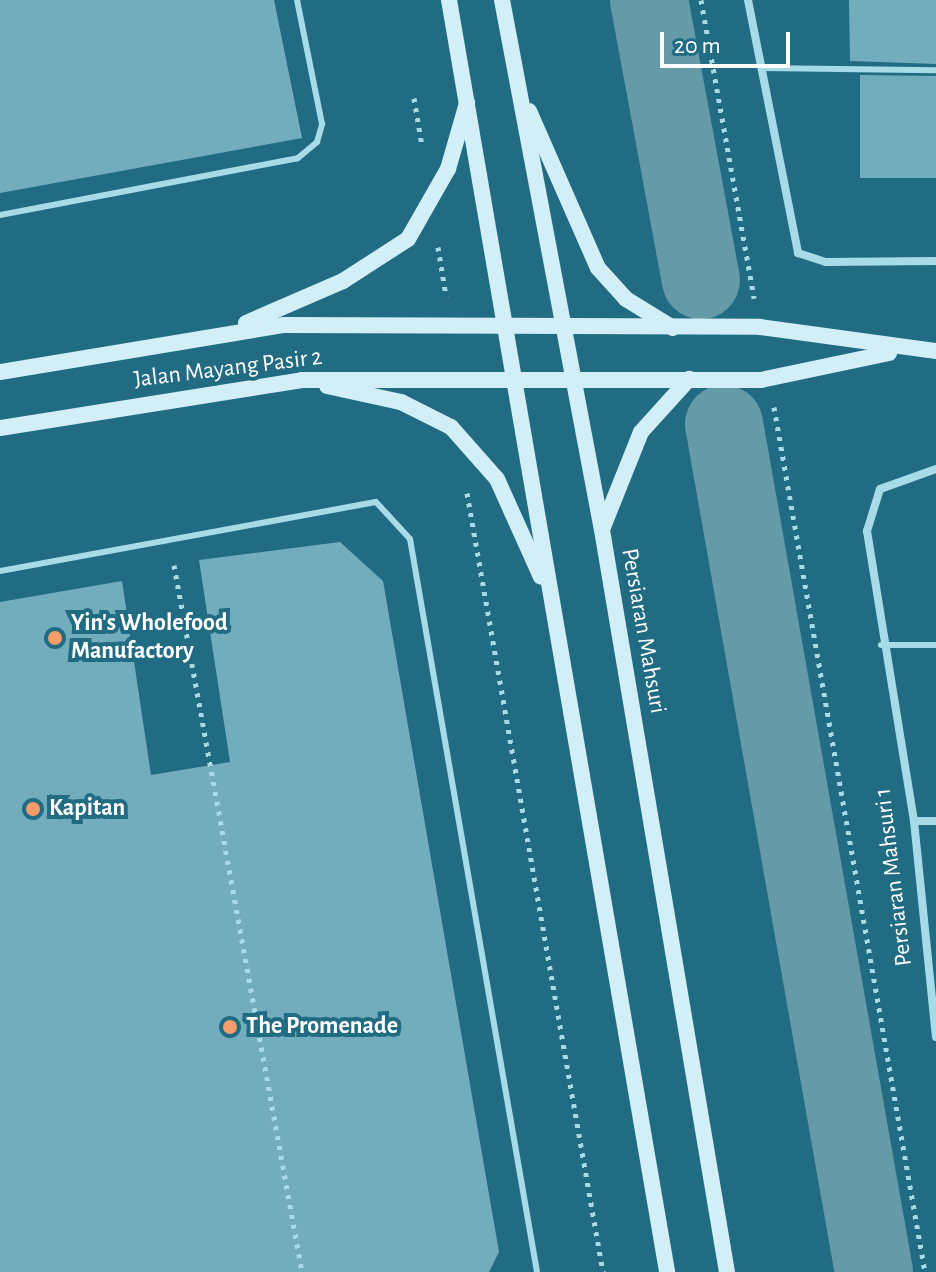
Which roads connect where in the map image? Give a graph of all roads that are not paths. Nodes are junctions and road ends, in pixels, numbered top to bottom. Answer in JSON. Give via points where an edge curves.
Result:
{"nodes":[{"id":1,"x":297,"y":0,"type":"edge"},
{"id":2,"x":449,"y":0,"type":"edge"},
{"id":3,"x":502,"y":0,"type":"edge"},
{"id":4,"x":748,"y":0,"type":"edge"},
{"id":5,"x":762,"y":68,"type":"junction"},
{"id":6,"x":936,"y":70,"type":"edge"},
{"id":7,"x":516,"y":80,"type":"junction"},
{"id":8,"x":468,"y":98,"type":"junction"},
{"id":9,"x":0,"y":215,"type":"edge"},
{"id":10,"x":936,"y":261,"type":"edge"},
{"id":11,"x":233,"y":328,"type":"junction"},
{"id":12,"x":674,"y":328,"type":"junction"},
{"id":13,"x":561,"y":329,"type":"junction"},
{"id":14,"x":504,"y":330,"type":"junction"},
{"id":15,"x":899,"y":350,"type":"junction"},
{"id":16,"x":936,"y":351,"type":"edge"},
{"id":17,"x":0,"y":372,"type":"edge"},
{"id":18,"x":512,"y":377,"type":"junction"},
{"id":19,"x":572,"y":379,"type":"junction"},
{"id":20,"x":689,"y":379,"type":"junction"},
{"id":21,"x":302,"y":380,"type":"junction"},
{"id":22,"x":0,"y":428,"type":"edge"},
{"id":23,"x":936,"y":469,"type":"edge"},
{"id":24,"x":602,"y":530,"type":"junction"},
{"id":25,"x":0,"y":571,"type":"edge"},
{"id":26,"x":552,"y":601,"type":"junction"},
{"id":27,"x":881,"y":645,"type":"junction"},
{"id":28,"x":936,"y":645,"type":"edge"},
{"id":29,"x":914,"y":821,"type":"junction"},
{"id":30,"x":936,"y":821,"type":"edge"},
{"id":31,"x":934,"y":991,"type":"edge"},
{"id":32,"x":936,"y":1037,"type":"edge"},
{"id":33,"x":537,"y":1272,"type":"edge"},
{"id":34,"x":667,"y":1272,"type":"edge"},
{"id":35,"x":727,"y":1272,"type":"edge"}],
"edges":[{"from":1,"to":9,"type":"lane","via":[[322,124],[317,142],[298,158]]},
{"from":2,"to":8,"type":"street"},
{"from":3,"to":7,"type":"street","name":"Persiaran Mahsuri"},
{"from":4,"to":5,"type":"street"},
{"from":5,"to":6,"type":"lane"},
{"from":5,"to":10,"type":"street","via":[[798,253],[826,262]]},
{"from":7,"to":12,"type":"street","via":[[598,268],[626,299]]},
{"from":7,"to":13,"type":"street","name":"Persiaran Mahsuri"},
{"from":8,"to":11,"type":"street","via":[[432,206],[408,239],[378,262]]},
{"from":8,"to":14,"type":"street"},
{"from":11,"to":14,"type":"street","name":"Jalan Mayang Pasir 2"},
{"from":11,"to":17,"type":"street","name":"Jalan Mayang Pasir 2"},
{"from":12,"to":13,"type":"street"},
{"from":12,"to":15,"type":"street","via":[[760,327]]},
{"from":13,"to":14,"type":"street","name":"Jalan Mayang Pasir 2"},
{"from":13,"to":19,"type":"street","name":"Persiaran Mahsuri"},
{"from":14,"to":18,"type":"street"},
{"from":15,"to":16,"type":"street"},
{"from":15,"to":20,"type":"street","via":[[773,378]]},
{"from":18,"to":19,"type":"street","name":"Jalan Mayang Pasir 2"},
{"from":18,"to":21,"type":"street","name":"Jalan Mayang Pasir 2"},
{"from":18,"to":26,"type":"street"},
{"from":19,"to":20,"type":"street"},
{"from":19,"to":24,"type":"street","name":"Persiaran Mahsuri"},
{"from":20,"to":24,"type":"street","via":[[641,432]]},
{"from":21,"to":22,"type":"street","name":"Jalan Mayang Pasir 2"},
{"from":21,"to":26,"type":"street","via":[[401,402],[460,436],[497,479]]},
{"from":23,"to":27,"type":"street","name":"Persiaran Mahsuri 1","via":[[880,489],[867,531]]},
{"from":24,"to":35,"type":"street","name":"Persiaran Mahsuri"},
{"from":25,"to":33,"type":"lane","via":[[376,502],[410,539]]},
{"from":26,"to":34,"type":"street"},
{"from":27,"to":28,"type":"lane"},
{"from":27,"to":29,"type":"street","name":"Persiaran Mahsuri 1"},
{"from":29,"to":30,"type":"street"},
{"from":29,"to":31,"type":"street","name":"Persiaran Mahsuri 1"},
{"from":31,"to":32,"type":"street","name":"Persiaran Mahsuri 1"}]}
